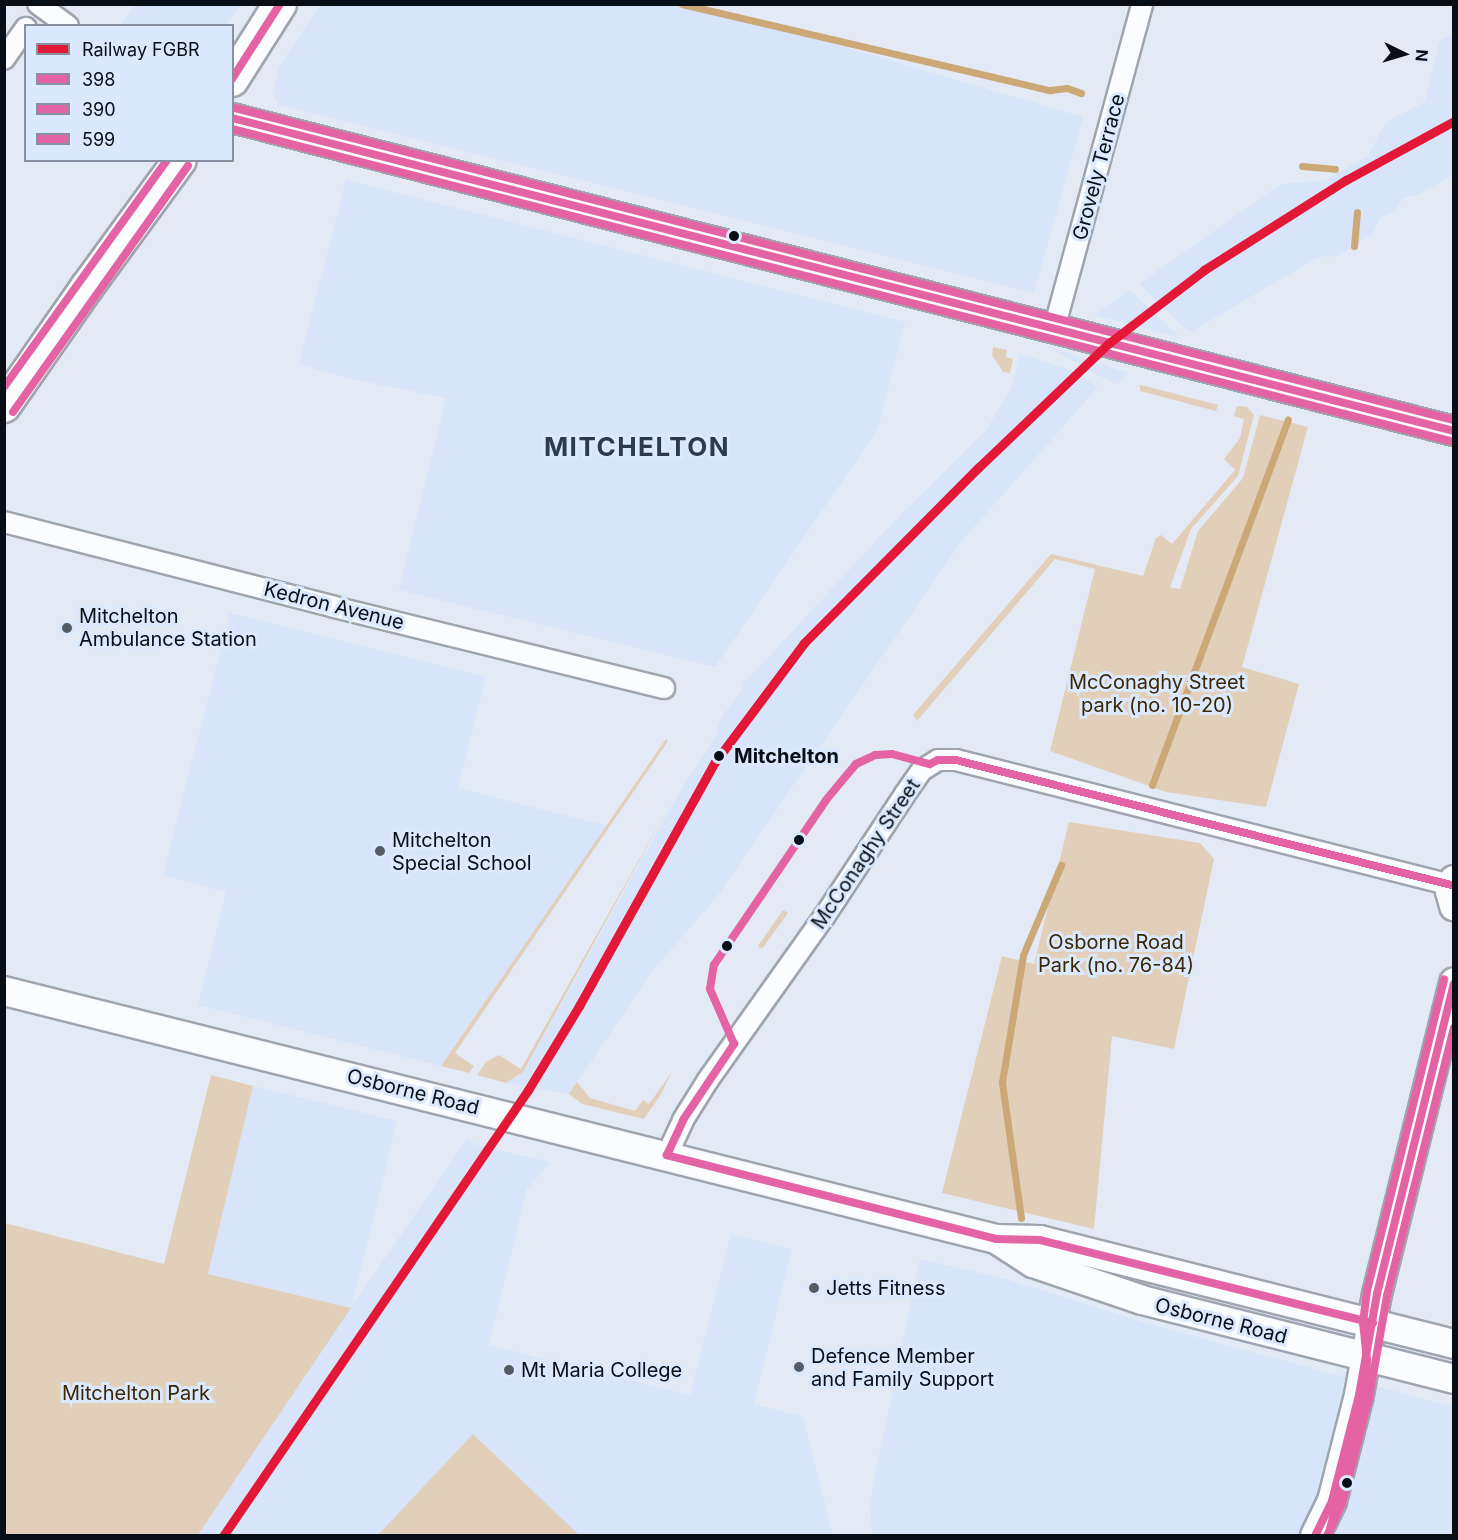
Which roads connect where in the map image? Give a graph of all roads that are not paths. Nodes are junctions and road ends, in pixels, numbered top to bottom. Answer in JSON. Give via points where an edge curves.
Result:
{"nodes":[{"id":1,"x":280,"y":4,"type":"edge"},
{"id":2,"x":1142,"y":4,"type":"edge"},
{"id":3,"x":39,"y":5,"type":"edge"},
{"id":4,"x":28,"y":24,"type":"edge"},
{"id":5,"x":65,"y":24,"type":"edge"},
{"id":6,"x":24,"y":30,"type":"edge"},
{"id":7,"x":4,"y":59,"type":"edge"},
{"id":8,"x":234,"y":77,"type":"edge"},
{"id":9,"x":234,"y":119,"type":"edge"},
{"id":10,"x":179,"y":162,"type":"edge"},
{"id":11,"x":1054,"y":329,"type":"junction"},
{"id":12,"x":4,"y":406,"type":"edge"},
{"id":13,"x":1454,"y":431,"type":"edge"},
{"id":14,"x":4,"y":522,"type":"edge"},
{"id":15,"x":664,"y":688,"type":"dead end"},
{"id":16,"x":1453,"y":890,"type":"edge"},
{"id":17,"x":1454,"y":982,"type":"edge"},
{"id":18,"x":4,"y":991,"type":"edge"},
{"id":19,"x":667,"y":1155,"type":"junction"},
{"id":20,"x":996,"y":1239,"type":"junction"},
{"id":21,"x":1373,"y":1323,"type":"junction"},
{"id":22,"x":1454,"y":1344,"type":"edge"},
{"id":23,"x":1372,"y":1359,"type":"junction"},
{"id":24,"x":1454,"y":1379,"type":"edge"},
{"id":25,"x":1316,"y":1536,"type":"edge"},
{"id":26,"x":1339,"y":1536,"type":"edge"}],
"edges":[{"from":1,"to":8,"type":"main road"},
{"from":2,"to":11,"type":"street","name":"Grovely Terrace"},
{"from":3,"to":4,"type":"street"},
{"from":3,"to":5,"type":"street"},
{"from":6,"to":7,"type":"street"},
{"from":9,"to":11,"type":"street"},
{"from":10,"to":12,"type":"main road"},
{"from":11,"to":13,"type":"street"},
{"from":14,"to":15,"type":"street","name":"Kedron Avenue"},
{"from":16,"to":19,"type":"street","name":"McConaghy Street","via":[[956,760],[938,760],[922,770],[708,1080]]},
{"from":17,"to":21,"type":"street"},
{"from":18,"to":19,"type":"street","name":"Osborne Road"},
{"from":19,"to":20,"type":"street","name":"Osborne Road"},
{"from":20,"to":21,"type":"street","name":"Osborne Road","via":[[1040,1240]]},
{"from":20,"to":23,"type":"street","name":"Osborne Road","via":[[1033,1263],[1142,1300]]},
{"from":21,"to":22,"type":"street","name":"Osborne Road"},
{"from":21,"to":23,"type":"street"},
{"from":23,"to":24,"type":"street","name":"Osborne Road"},
{"from":23,"to":25,"type":"street","via":[[1338,1481]]},
{"from":23,"to":26,"type":"street","via":[[1372,1412]]}]}
